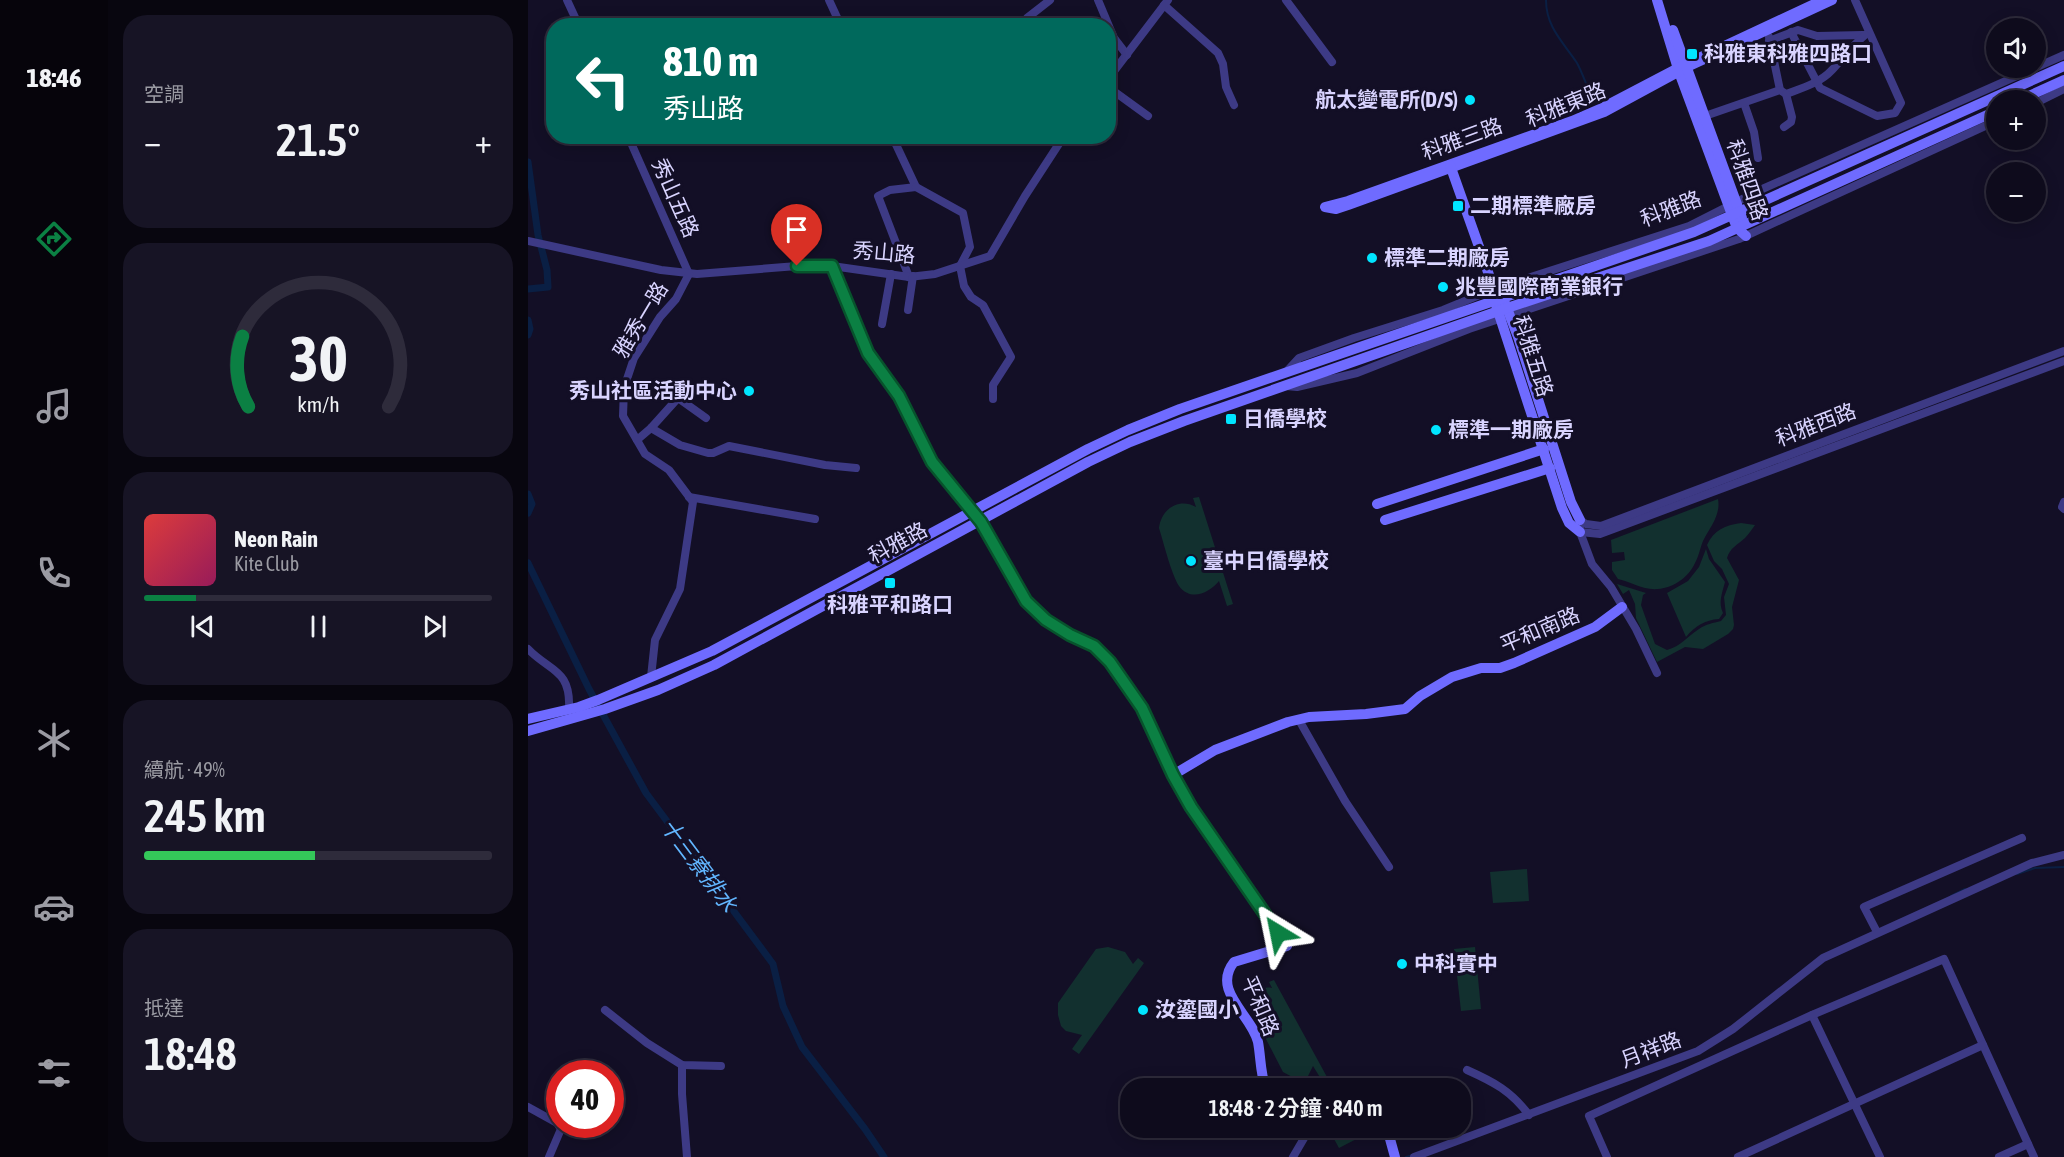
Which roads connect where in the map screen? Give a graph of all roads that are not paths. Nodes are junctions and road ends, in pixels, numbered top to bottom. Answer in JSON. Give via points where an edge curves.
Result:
{"nodes":[{"id":1,"x":567,"y":0,"type":"edge"},
{"id":2,"x":829,"y":0,"type":"edge"},
{"id":3,"x":1050,"y":0,"type":"edge"},
{"id":4,"x":1098,"y":0,"type":"edge"},
{"id":5,"x":1286,"y":0,"type":"edge"},
{"id":6,"x":1657,"y":0,"type":"edge"},
{"id":7,"x":1663,"y":0,"type":"edge"},
{"id":8,"x":1823,"y":0,"type":"edge"},
{"id":9,"x":1832,"y":0,"type":"edge"},
{"id":10,"x":1856,"y":0,"type":"edge"},
{"id":11,"x":1166,"y":3,"type":"edge"},
{"id":12,"x":575,"y":18,"type":"edge"},
{"id":13,"x":837,"y":18,"type":"edge"},
{"id":14,"x":1027,"y":18,"type":"edge"},
{"id":15,"x":1106,"y":18,"type":"edge"},
{"id":16,"x":1791,"y":32,"type":"junction"},
{"id":17,"x":1868,"y":35,"type":"junction"},
{"id":18,"x":1768,"y":36,"type":"junction"},
{"id":19,"x":1116,"y":41,"type":"edge"},
{"id":20,"x":1127,"y":55,"type":"junction"},
{"id":21,"x":2064,"y":55,"type":"edge"},
{"id":22,"x":1332,"y":62,"type":"dead end"},
{"id":23,"x":2064,"y":66,"type":"edge"},
{"id":24,"x":1683,"y":68,"type":"junction"},
{"id":25,"x":1116,"y":69,"type":"edge"},
{"id":26,"x":2064,"y":81,"type":"edge"},
{"id":27,"x":1817,"y":82,"type":"junction"},
{"id":28,"x":2043,"y":90,"type":"edge"},
{"id":29,"x":2064,"y":90,"type":"edge"},
{"id":30,"x":1783,"y":92,"type":"junction"},
{"id":31,"x":1116,"y":93,"type":"edge"},
{"id":32,"x":2046,"y":98,"type":"edge"},
{"id":33,"x":1744,"y":103,"type":"junction"},
{"id":34,"x":1233,"y":105,"type":"dead end"},
{"id":35,"x":1148,"y":116,"type":"dead end"},
{"id":36,"x":1705,"y":116,"type":"junction"},
{"id":37,"x":1986,"y":116,"type":"edge"},
{"id":38,"x":1986,"y":125,"type":"edge"},
{"id":39,"x":1784,"y":127,"type":"dead end"},
{"id":40,"x":632,"y":144,"type":"edge"},
{"id":41,"x":896,"y":144,"type":"edge"},
{"id":42,"x":1059,"y":144,"type":"edge"},
{"id":43,"x":1758,"y":158,"type":"dead end"},
{"id":44,"x":1451,"y":166,"type":"junction"},
{"id":45,"x":916,"y":187,"type":"junction"},
{"id":46,"x":1734,"y":209,"type":"junction"},
{"id":47,"x":1742,"y":230,"type":"junction"},
{"id":48,"x":528,"y":241,"type":"edge"},
{"id":49,"x":832,"y":266,"type":"junction"},
{"id":50,"x":960,"y":266,"type":"junction"},
{"id":51,"x":689,"y":274,"type":"junction"},
{"id":52,"x":891,"y":274,"type":"junction"},
{"id":53,"x":911,"y":276,"type":"junction"},
{"id":54,"x":1494,"y":289,"type":"junction"},
{"id":55,"x":1502,"y":309,"type":"junction"},
{"id":56,"x":909,"y":310,"type":"dead end"},
{"id":57,"x":882,"y":324,"type":"dead end"},
{"id":58,"x":2064,"y":351,"type":"edge"},
{"id":59,"x":2064,"y":361,"type":"edge"},
{"id":60,"x":1285,"y":380,"type":"junction"},
{"id":61,"x":993,"y":399,"type":"dead end"},
{"id":62,"x":706,"y":418,"type":"dead end"},
{"id":63,"x":651,"y":428,"type":"junction"},
{"id":64,"x":637,"y":440,"type":"junction"},
{"id":65,"x":1544,"y":449,"type":"junction"},
{"id":66,"x":856,"y":468,"type":"dead end"},
{"id":67,"x":1550,"y":468,"type":"junction"},
{"id":68,"x":689,"y":496,"type":"junction"},
{"id":69,"x":2064,"y":502,"type":"edge"},
{"id":70,"x":1377,"y":504,"type":"dead end"},
{"id":71,"x":2064,"y":509,"type":"edge"},
{"id":72,"x":972,"y":512,"type":"junction"},
{"id":73,"x":815,"y":519,"type":"dead end"},
{"id":74,"x":1385,"y":519,"type":"dead end"},
{"id":75,"x":981,"y":522,"type":"junction"},
{"id":76,"x":1580,"y":526,"type":"junction"},
{"id":77,"x":1622,"y":607,"type":"junction"},
{"id":78,"x":528,"y":649,"type":"edge"},
{"id":79,"x":1656,"y":673,"type":"dead end"},
{"id":80,"x":651,"y":677,"type":"junction"},
{"id":81,"x":602,"y":705,"type":"junction"},
{"id":82,"x":577,"y":711,"type":"junction"},
{"id":83,"x":528,"y":719,"type":"edge"},
{"id":84,"x":1299,"y":720,"type":"junction"},
{"id":85,"x":528,"y":731,"type":"edge"},
{"id":86,"x":1173,"y":775,"type":"junction"},
{"id":87,"x":2022,"y":838,"type":"dead end"},
{"id":88,"x":2064,"y":855,"type":"edge"},
{"id":89,"x":1389,"y":867,"type":"dead end"},
{"id":90,"x":1877,"y":932,"type":"junction"},
{"id":91,"x":605,"y":1010,"type":"dead end"},
{"id":92,"x":1812,"y":1015,"type":"junction"},
{"id":93,"x":1983,"y":1045,"type":"junction"},
{"id":94,"x":682,"y":1065,"type":"junction"},
{"id":95,"x":721,"y":1066,"type":"dead end"},
{"id":96,"x":1467,"y":1070,"type":"dead end"},
{"id":97,"x":1263,"y":1078,"type":"edge"},
{"id":98,"x":1854,"y":1104,"type":"junction"},
{"id":99,"x":528,"y":1107,"type":"edge"},
{"id":100,"x":1528,"y":1114,"type":"junction"},
{"id":101,"x":1304,"y":1138,"type":"edge"},
{"id":102,"x":1390,"y":1138,"type":"edge"},
{"id":103,"x":2028,"y":1144,"type":"junction"},
{"id":104,"x":549,"y":1157,"type":"edge"},
{"id":105,"x":687,"y":1157,"type":"edge"},
{"id":106,"x":1293,"y":1157,"type":"edge"},
{"id":107,"x":1395,"y":1157,"type":"edge"},
{"id":108,"x":1414,"y":1157,"type":"edge"},
{"id":109,"x":1607,"y":1157,"type":"edge"},
{"id":110,"x":1738,"y":1157,"type":"edge"},
{"id":111,"x":1880,"y":1157,"type":"edge"},
{"id":112,"x":1999,"y":1157,"type":"edge"},
{"id":113,"x":2034,"y":1157,"type":"edge"}],
"edges":[{"from":1,"to":12,"type":"street"},
{"from":2,"to":13,"type":"street"},
{"from":3,"to":14,"type":"street"},
{"from":4,"to":15,"type":"street"},
{"from":5,"to":22,"type":"street"},
{"from":6,"to":24,"type":"street","name":"科雅四路"},
{"from":7,"to":24,"type":"street","name":"科雅四路"},
{"from":8,"to":24,"type":"street"},
{"from":9,"to":18,"type":"street"},
{"from":10,"to":17,"type":"street"},
{"from":11,"to":20,"type":"street"},
{"from":11,"to":34,"type":"street","via":[[1218,53]]},
{"from":16,"to":17,"type":"street"},
{"from":16,"to":18,"type":"street"},
{"from":16,"to":27,"type":"street"},
{"from":17,"to":27,"type":"street","via":[[1852,45]]},
{"from":17,"to":27,"type":"street","via":[[1901,103],[1895,113],[1877,116],[1820,88]]},
{"from":18,"to":24,"type":"street"},
{"from":18,"to":30,"type":"street"},
{"from":19,"to":20,"type":"street"},
{"from":20,"to":25,"type":"street"},
{"from":21,"to":46,"type":"street","name":"科雅路","via":[[1760,190]]},
{"from":23,"to":46,"type":"street","name":"科雅路"},
{"from":24,"to":36,"type":"street","name":"科雅四路"},
{"from":24,"to":44,"type":"street","name":"科雅三路","via":[[1602,108]]},
{"from":24,"to":46,"type":"street","name":"科雅四路"},
{"from":26,"to":28,"type":"street"},
{"from":27,"to":30,"type":"street"},
{"from":29,"to":32,"type":"street"},
{"from":30,"to":33,"type":"street"},
{"from":30,"to":39,"type":"street","via":[[1792,117]]},
{"from":31,"to":35,"type":"street"},
{"from":33,"to":36,"type":"street"},
{"from":33,"to":43,"type":"street"},
{"from":36,"to":46,"type":"street","name":"科雅四路"},
{"from":37,"to":47,"type":"street","name":"科雅路"},
{"from":38,"to":47,"type":"street","name":"科雅路"},
{"from":40,"to":51,"type":"street","name":"秀山五路"},
{"from":41,"to":45,"type":"street"},
{"from":42,"to":50,"type":"street","name":"秀山路","via":[[990,256]]},
{"from":44,"to":44,"type":"street","name":"科雅三路","via":[[1336,209],[1325,207],[1348,201]]},
{"from":44,"to":54,"type":"street","name":"科雅五路"},
{"from":45,"to":50,"type":"street","via":[[963,213],[970,247]]},
{"from":45,"to":53,"type":"street","via":[[890,190],[878,196]]},
{"from":46,"to":47,"type":"street","name":"科雅四路"},
{"from":46,"to":54,"type":"street","name":"科雅路"},
{"from":46,"to":55,"type":"street","name":"科雅路","via":[[1694,232]]},
{"from":47,"to":55,"type":"street","name":"科雅路"},
{"from":48,"to":51,"type":"street","name":"秀山路"},
{"from":49,"to":51,"type":"street","name":"秀山路"},
{"from":49,"to":52,"type":"street","name":"秀山路"},
{"from":49,"to":72,"type":"street","name":"平和路","via":[[868,353],[899,396],[932,462]]},
{"from":50,"to":53,"type":"street","name":"秀山路"},
{"from":50,"to":61,"type":"street","via":[[964,286],[983,305],[1011,357],[993,385]]},
{"from":51,"to":64,"type":"street","name":"雅秀一路","via":[[634,358],[624,388],[623,416]]},
{"from":52,"to":53,"type":"street","name":"秀山路"},
{"from":52,"to":57,"type":"street"},
{"from":53,"to":56,"type":"street"},
{"from":54,"to":55,"type":"street","name":"科雅五路"},
{"from":54,"to":60,"type":"street","name":"科雅路","via":[[1299,358]]},
{"from":55,"to":60,"type":"street","name":"科雅路"},
{"from":55,"to":60,"type":"street","name":"科雅路","via":[[1469,329],[1357,372],[1297,387]]},
{"from":55,"to":65,"type":"street","name":"科雅五路"},
{"from":55,"to":76,"type":"street","name":"科雅五路","via":[[1518,337]]},
{"from":58,"to":76,"type":"street","name":"科雅西路","via":[[1600,526]]},
{"from":59,"to":76,"type":"street","name":"科雅西路","via":[[1600,534]]},
{"from":60,"to":72,"type":"street","name":"科雅路","via":[[1180,409],[1128,430]]},
{"from":60,"to":75,"type":"street","name":"科雅路","via":[[1130,442]]},
{"from":62,"to":63,"type":"street","via":[[678,398]]},
{"from":63,"to":64,"type":"street"},
{"from":63,"to":66,"type":"street","via":[[680,445],[708,453],[729,446]]},
{"from":64,"to":68,"type":"street","name":"雅秀一路","via":[[645,454],[669,470]]},
{"from":65,"to":67,"type":"street","name":"科雅五路"},
{"from":65,"to":70,"type":"street"},
{"from":67,"to":74,"type":"street"},
{"from":67,"to":76,"type":"street","name":"科雅五路","via":[[1569,523]]},
{"from":68,"to":73,"type":"street"},
{"from":68,"to":80,"type":"street","via":[[693,502],[680,589],[655,640]]},
{"from":69,"to":71,"type":"street"},
{"from":72,"to":75,"type":"street","name":"平和路"},
{"from":72,"to":80,"type":"street","name":"科雅路","via":[[711,651]]},
{"from":75,"to":81,"type":"street","name":"科雅路","via":[[714,665],[658,690]]},
{"from":75,"to":86,"type":"street","name":"平和路","via":[[1026,601],[1046,620],[1094,646],[1110,662],[1142,708]]},
{"from":76,"to":77,"type":"street","via":[[1592,564]]},
{"from":77,"to":79,"type":"street"},
{"from":77,"to":84,"type":"street","name":"平和南路","via":[[1594,627],[1514,663],[1452,677],[1405,709]]},
{"from":78,"to":82,"type":"street","via":[[562,676]]},
{"from":80,"to":81,"type":"street","name":"科雅路"},
{"from":81,"to":82,"type":"street","name":"科雅路"},
{"from":82,"to":83,"type":"street","name":"科雅路"},
{"from":82,"to":85,"type":"street","name":"科雅路"},
{"from":84,"to":86,"type":"street","name":"平和南路","via":[[1215,750]]},
{"from":84,"to":89,"type":"street","via":[[1345,801]]},
{"from":86,"to":97,"type":"street","name":"平和路","via":[[1287,946],[1234,962],[1226,978],[1257,1041]]},
{"from":87,"to":90,"type":"street","via":[[1864,907]]},
{"from":88,"to":90,"type":"street","name":"月祥路","via":[[2032,863]]},
{"from":90,"to":100,"type":"street","name":"月祥路","via":[[1823,958],[1733,1029],[1698,1051]]},
{"from":91,"to":94,"type":"street"},
{"from":92,"to":93,"type":"street","via":[[1944,959]]},
{"from":92,"to":98,"type":"street"},
{"from":92,"to":109,"type":"street","via":[[1589,1116]]},
{"from":93,"to":98,"type":"street"},
{"from":93,"to":103,"type":"street"},
{"from":94,"to":95,"type":"street"},
{"from":94,"to":105,"type":"street"},
{"from":96,"to":100,"type":"street","via":[[1516,1097]]},
{"from":98,"to":110,"type":"street"},
{"from":98,"to":111,"type":"street"},
{"from":99,"to":104,"type":"street","via":[[561,1129]]},
{"from":100,"to":108,"type":"street","name":"月祥路"},
{"from":101,"to":106,"type":"street"},
{"from":102,"to":107,"type":"street"},
{"from":103,"to":112,"type":"street"},
{"from":103,"to":113,"type":"street"}]}
